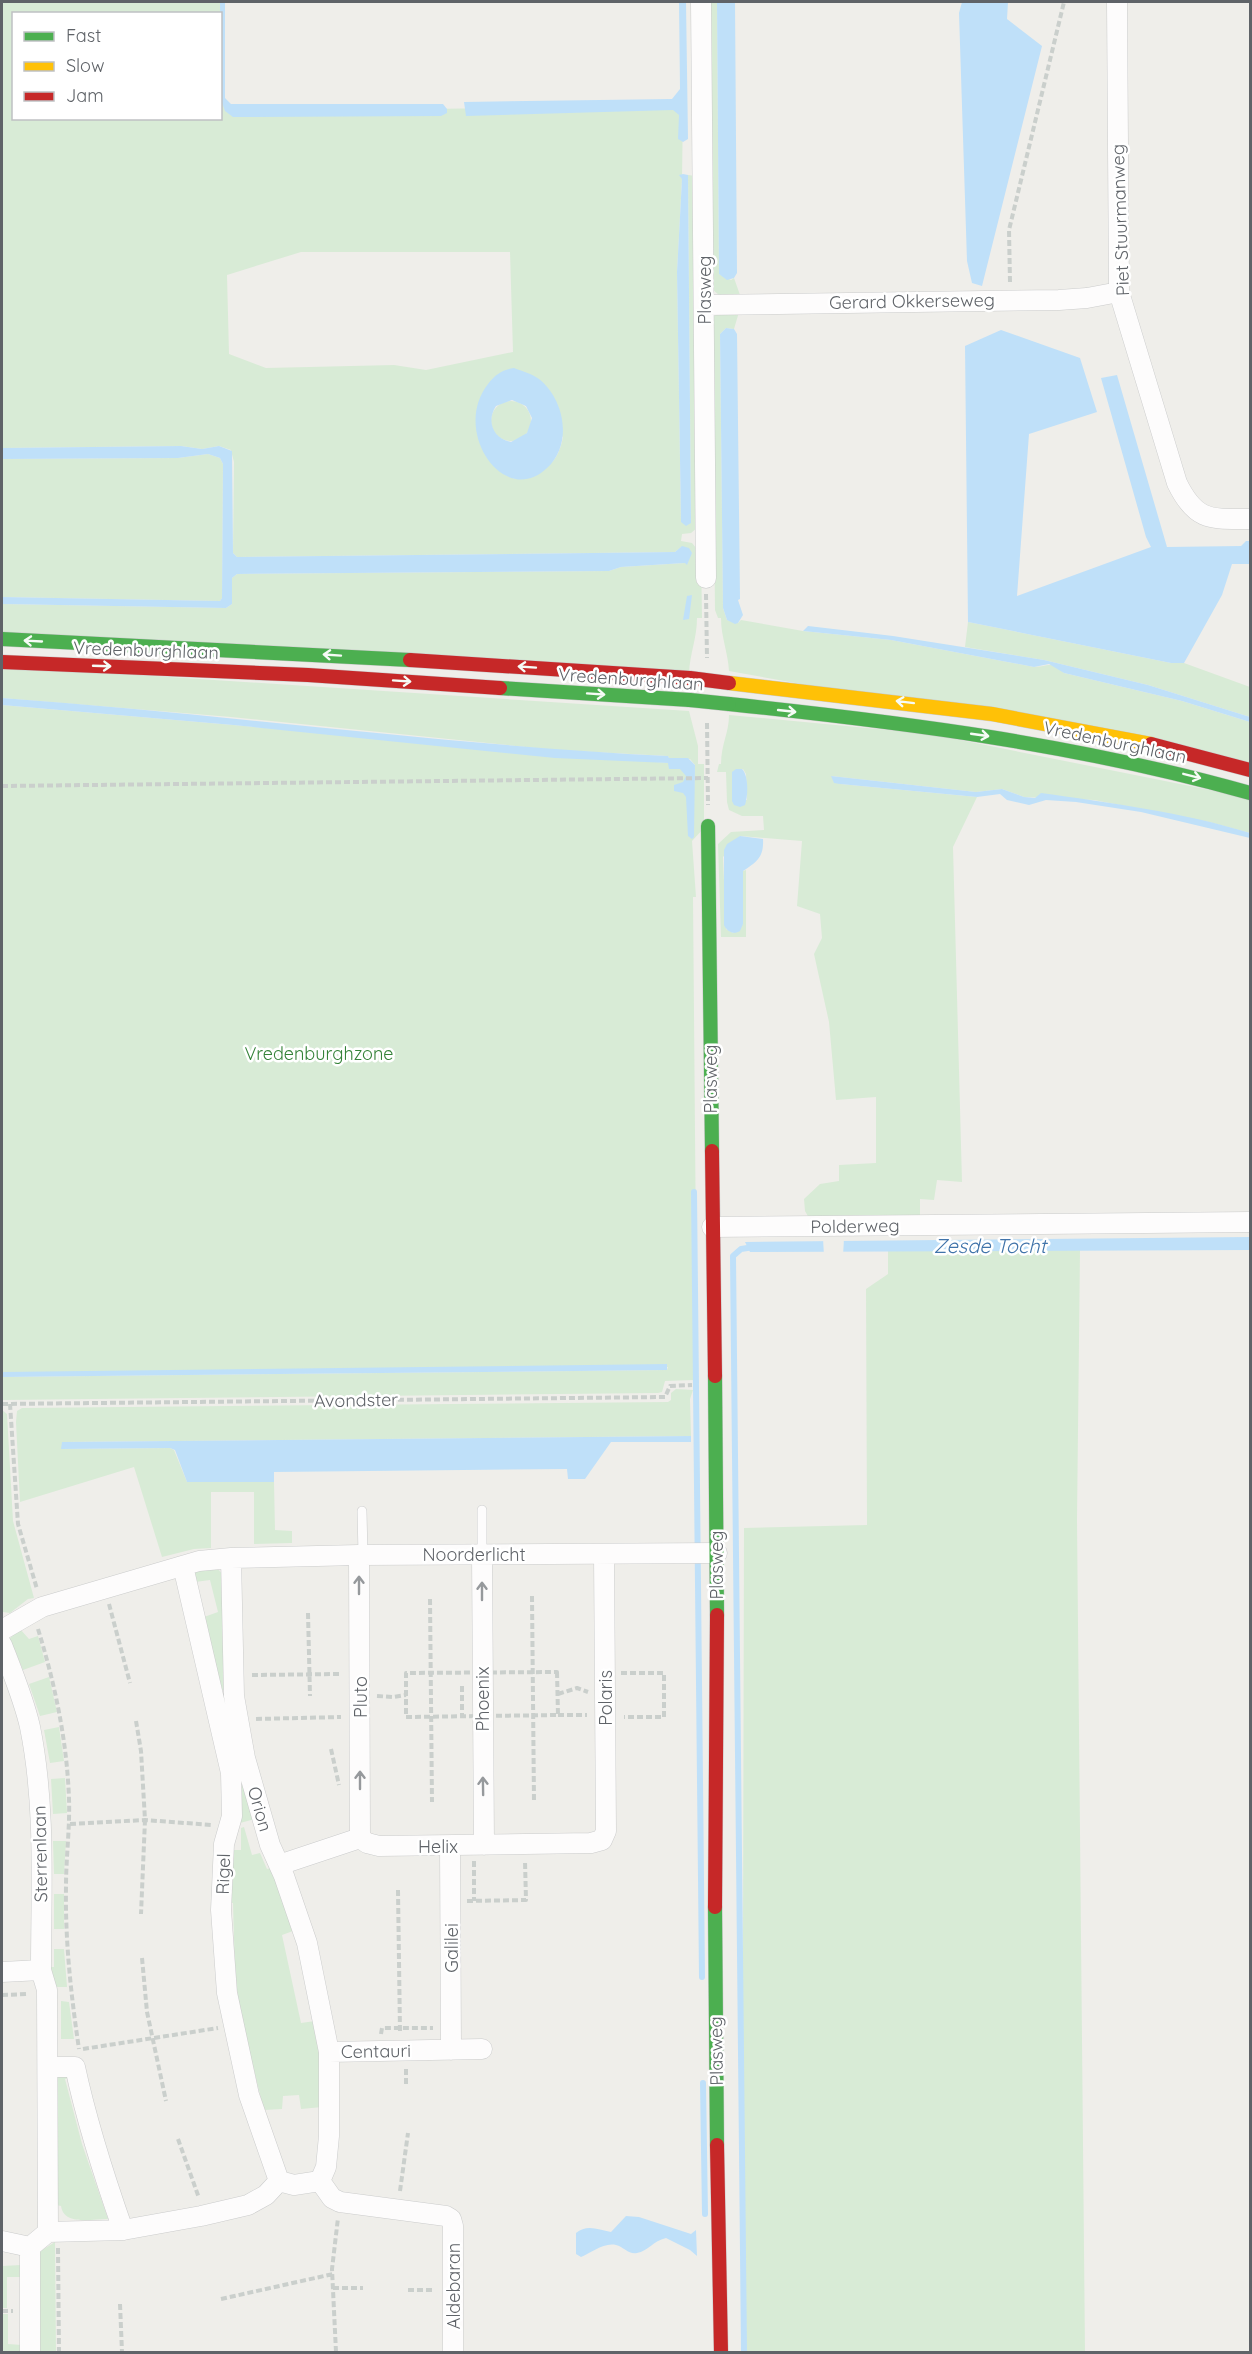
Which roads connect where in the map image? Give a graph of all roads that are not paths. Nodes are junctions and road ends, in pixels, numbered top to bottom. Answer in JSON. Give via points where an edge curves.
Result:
{"nodes":[{"id":1,"x":701,"y":2,"type":"edge"},
{"id":2,"x":1117,"y":2,"type":"edge"},
{"id":3,"x":1119,"y":292,"type":"junction"},
{"id":4,"x":705,"y":305,"type":"junction"},
{"id":5,"x":1251,"y":519,"type":"edge"},
{"id":6,"x":706,"y":578,"type":"dead end"},
{"id":7,"x":2,"y":639,"type":"edge"},
{"id":8,"x":2,"y":662,"type":"edge"},
{"id":9,"x":1251,"y":770,"type":"edge"},
{"id":10,"x":1251,"y":793,"type":"edge"},
{"id":11,"x":708,"y":826,"type":"road end"},
{"id":12,"x":1251,"y":1222,"type":"edge"},
{"id":13,"x":712,"y":1227,"type":"junction"},
{"id":14,"x":482,"y":1510,"type":"dead end"},
{"id":15,"x":362,"y":1511,"type":"dead end"},
{"id":16,"x":717,"y":1553,"type":"junction"},
{"id":17,"x":482,"y":1554,"type":"junction"},
{"id":18,"x":361,"y":1555,"type":"junction"},
{"id":19,"x":604,"y":1555,"type":"junction"},
{"id":20,"x":231,"y":1558,"type":"junction"},
{"id":21,"x":183,"y":1566,"type":"junction"},
{"id":22,"x":2,"y":1630,"type":"edge"},
{"id":23,"x":2,"y":1645,"type":"edge"},
{"id":24,"x":360,"y":1838,"type":"junction"},
{"id":25,"x":602,"y":1840,"type":"joint"},
{"id":26,"x":479,"y":1845,"type":"junction"},
{"id":27,"x":450,"y":1846,"type":"junction"},
{"id":28,"x":279,"y":1865,"type":"junction"},
{"id":29,"x":41,"y":1970,"type":"junction"},
{"id":30,"x":2,"y":1972,"type":"edge"},
{"id":31,"x":482,"y":2049,"type":"dead end"},
{"id":32,"x":451,"y":2050,"type":"junction"},
{"id":33,"x":329,"y":2052,"type":"junction"},
{"id":34,"x":48,"y":2067,"type":"junction"},
{"id":35,"x":279,"y":2181,"type":"junction"},
{"id":36,"x":320,"y":2181,"type":"junction"},
{"id":37,"x":123,"y":2230,"type":"junction"},
{"id":38,"x":53,"y":2232,"type":"junction"},
{"id":39,"x":2,"y":2241,"type":"edge"},
{"id":40,"x":30,"y":2247,"type":"junction"},
{"id":41,"x":30,"y":2352,"type":"edge"},
{"id":42,"x":453,"y":2352,"type":"edge"},
{"id":43,"x":721,"y":2352,"type":"edge"}],
"edges":[{"from":1,"to":4,"type":"street","name":"Plasweg"},
{"from":2,"to":3,"type":"street","name":"Piet Stuurmanweg"},
{"from":3,"to":4,"type":"street","name":"Gerard Okkerseweg","via":[[1069,299]]},
{"from":3,"to":5,"type":"street","name":"Piet Stuurmanweg","via":[[1177,483],[1186,501],[1208,517]]},
{"from":4,"to":6,"type":"street","name":"Plasweg"},
{"from":9,"to":7,"type":"street","name":"Vredenburghlaan","one_way":true,"bridge":true,"via":[[1142,741],[1001,714],[729,682],[310,653]]},
{"from":8,"to":10,"type":"street","name":"Vredenburghlaan","one_way":true,"bridge":true,"via":[[308,675],[729,704],[997,737],[1136,762]]},
{"from":11,"to":13,"type":"street","name":"Plasweg"},
{"from":12,"to":13,"type":"street","name":"Polderweg"},
{"from":13,"to":16,"type":"street","name":"Plasweg"},
{"from":14,"to":17,"type":"lane"},
{"from":15,"to":18,"type":"lane"},
{"from":16,"to":19,"type":"street","name":"Noorderlicht"},
{"from":16,"to":43,"type":"street","name":"Plasweg","via":[[716,2011]]},
{"from":17,"to":18,"type":"street","name":"Noorderlicht"},
{"from":17,"to":19,"type":"street","name":"Noorderlicht"},
{"from":26,"to":17,"type":"street","name":"Phoenix","one_way":true},
{"from":18,"to":20,"type":"street","name":"Noorderlicht"},
{"from":24,"to":18,"type":"street","name":"Pluto","one_way":true},
{"from":19,"to":25,"type":"street","name":"Polaris","via":[[606,1831]]},
{"from":20,"to":21,"type":"street"},
{"from":20,"to":28,"type":"street","name":"Orion","via":[[233,1676],[238,1719],[245,1758]]},
{"from":21,"to":22,"type":"street","via":[[36,1610]]},
{"from":21,"to":35,"type":"street","name":"Rigel","via":[[231,1773],[232,1816],[224,1844],[221,1910],[227,1994],[249,2096]]},
{"from":23,"to":29,"type":"street","name":"Sterrenlaan","via":[[30,1725],[39,1779]]},
{"from":24,"to":27,"type":"street","name":"Helix","via":[[379,1846]]},
{"from":24,"to":28,"type":"street"},
{"from":25,"to":26,"type":"street","name":"Helix"},
{"from":26,"to":27,"type":"street","name":"Helix"},
{"from":27,"to":32,"type":"street","name":"Galilei"},
{"from":28,"to":33,"type":"street","name":"Orion","via":[[307,1943]]},
{"from":29,"to":30,"type":"street"},
{"from":29,"to":34,"type":"street","name":"Sterrenlaan","via":[[47,1993]]},
{"from":31,"to":32,"type":"street","name":"Centauri"},
{"from":32,"to":33,"type":"street","name":"Centauri"},
{"from":33,"to":36,"type":"street","name":"Centauri","via":[[329,2136],[326,2167]]},
{"from":34,"to":37,"type":"street","via":[[77,2059],[84,2112]]},
{"from":34,"to":38,"type":"street","name":"Sterrenlaan"},
{"from":35,"to":36,"type":"street","via":[[294,2185]]},
{"from":35,"to":37,"type":"street","via":[[266,2195],[248,2205]]},
{"from":36,"to":42,"type":"street","name":"Aldebaran","via":[[332,2198],[340,2202],[451,2219]]},
{"from":37,"to":38,"type":"street"},
{"from":38,"to":40,"type":"street"},
{"from":39,"to":40,"type":"street"},
{"from":40,"to":41,"type":"street"}]}
